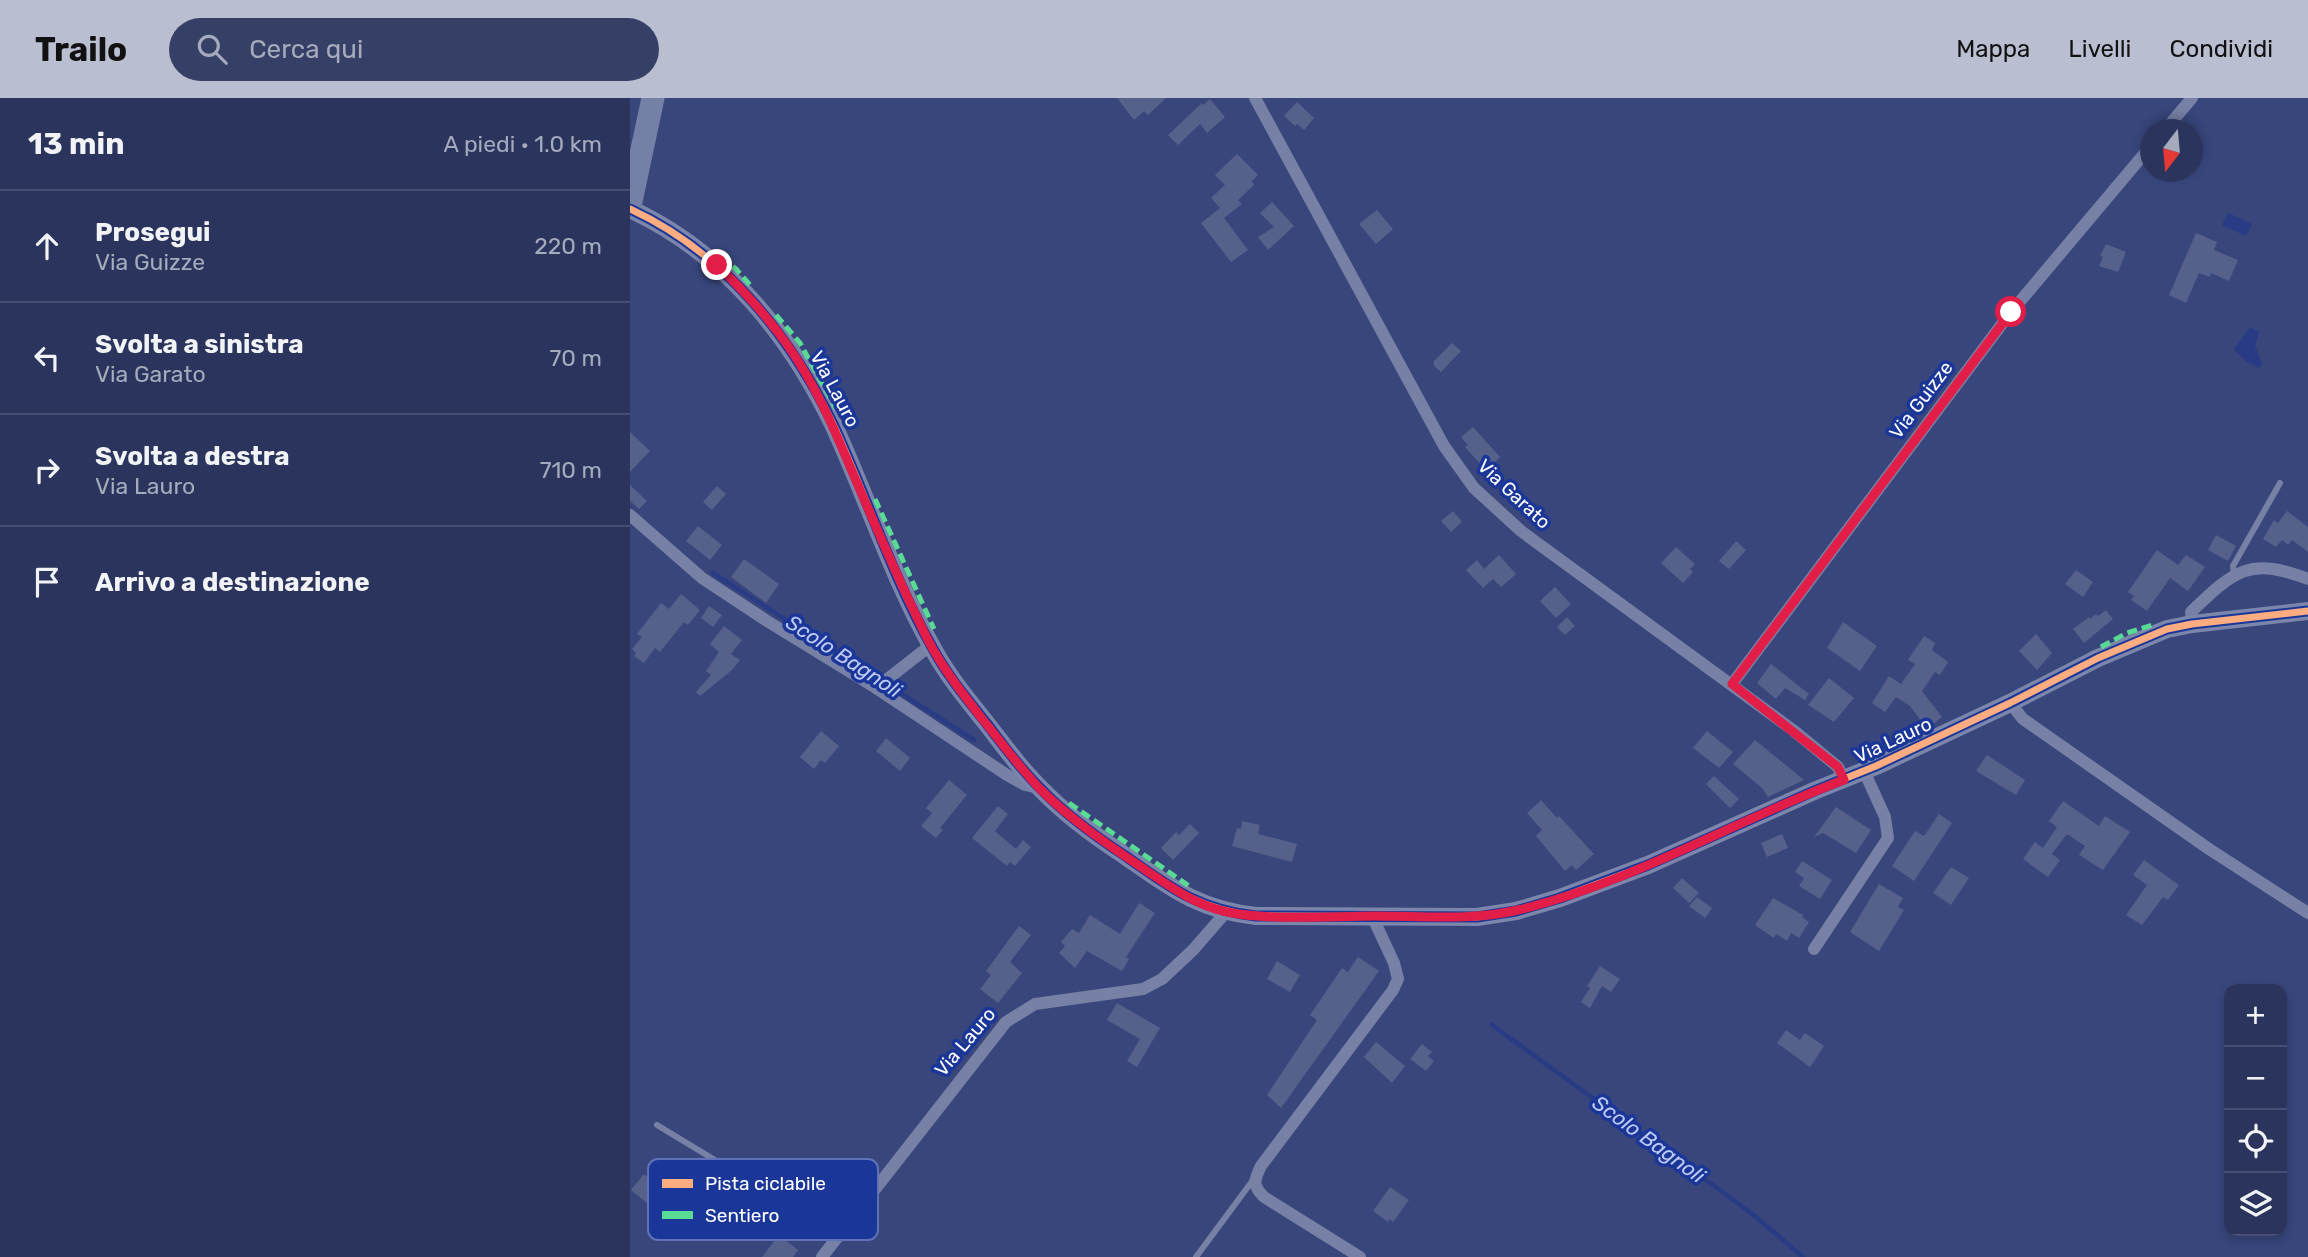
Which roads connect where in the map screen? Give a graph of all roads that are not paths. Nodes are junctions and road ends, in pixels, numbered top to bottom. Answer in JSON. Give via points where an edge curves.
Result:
{"nodes":[{"id":1,"x":653,"y":98,"type":"edge"},
{"id":2,"x":1255,"y":98,"type":"edge"},
{"id":3,"x":2192,"y":98,"type":"edge"},
{"id":4,"x":2174,"y":119,"type":"edge"},
{"id":5,"x":2140,"y":160,"type":"edge"},
{"id":6,"x":630,"y":207,"type":"edge"},
{"id":7,"x":2280,"y":483,"type":"dead end"},
{"id":8,"x":630,"y":515,"type":"edge"},
{"id":9,"x":2234,"y":575,"type":"junction"},
{"id":10,"x":2308,"y":579,"type":"edge"},
{"id":11,"x":2308,"y":611,"type":"edge"},
{"id":12,"x":2192,"y":624,"type":"junction"},
{"id":13,"x":931,"y":645,"type":"junction"},
{"id":14,"x":1732,"y":684,"type":"junction"},
{"id":15,"x":876,"y":688,"type":"junction"},
{"id":16,"x":2010,"y":703,"type":"junction"},
{"id":17,"x":1864,"y":771,"type":"junction"},
{"id":18,"x":1844,"y":780,"type":"junction"},
{"id":19,"x":1040,"y":788,"type":"junction"},
{"id":20,"x":1226,"y":912,"type":"junction"},
{"id":21,"x":2308,"y":913,"type":"edge"},
{"id":22,"x":1372,"y":916,"type":"junction"},
{"id":23,"x":1814,"y":949,"type":"dead end"},
{"id":24,"x":657,"y":1125,"type":"dead end"},
{"id":25,"x":713,"y":1159,"type":"edge"},
{"id":26,"x":1254,"y":1180,"type":"junction"},
{"id":27,"x":878,"y":1185,"type":"edge"},
{"id":28,"x":835,"y":1240,"type":"edge"},
{"id":29,"x":822,"y":1257,"type":"edge"},
{"id":30,"x":1196,"y":1257,"type":"edge"},
{"id":31,"x":1360,"y":1257,"type":"edge"}],
"edges":[{"from":1,"to":6,"type":"highway"},
{"from":2,"to":14,"type":"street","name":"Via Garato","via":[[1444,446],[1474,488],[1521,531]]},
{"from":3,"to":4,"type":"street"},
{"from":5,"to":14,"type":"street","name":"Via Guizze","via":[[2011,312]]},
{"from":6,"to":13,"type":"street","name":"Via Lauro","via":[[717,265],[787,344],[833,425]]},
{"from":7,"to":9,"type":"lane","via":[[2233,566]]},
{"from":8,"to":15,"type":"street","name":"Via Lauro","via":[[702,578]]},
{"from":9,"to":10,"type":"street","via":[[2262,566]]},
{"from":9,"to":12,"type":"street","via":[[2191,612]]},
{"from":11,"to":12,"type":"street","name":"Via Lauro"},
{"from":12,"to":16,"type":"street","name":"Via Lauro","via":[[2137,641]]},
{"from":13,"to":15,"type":"street"},
{"from":13,"to":19,"type":"street","name":"Via Lauro","via":[[951,679]]},
{"from":14,"to":18,"type":"street","name":"Via Garato","via":[[1838,767]]},
{"from":15,"to":19,"type":"street","name":"Via Lauro","via":[[1007,775]]},
{"from":16,"to":17,"type":"street","name":"Via Lauro"},
{"from":16,"to":21,"type":"street","via":[[2022,719]]},
{"from":17,"to":18,"type":"street","name":"Via Lauro"},
{"from":17,"to":23,"type":"street","name":"Via Lauro","via":[[1885,817],[1888,838]]},
{"from":18,"to":22,"type":"street","name":"Via Lauro","via":[[1648,865],[1516,911],[1477,917]]},
{"from":19,"to":20,"type":"street","name":"Via Lauro","via":[[1109,845],[1169,886]]},
{"from":20,"to":22,"type":"street","name":"Via Lauro"},
{"from":20,"to":27,"type":"street","name":"Via Lauro","via":[[1162,979],[1143,989],[1035,1004],[1006,1022]]},
{"from":22,"to":26,"type":"street","via":[[1398,979]]},
{"from":24,"to":25,"type":"lane"},
{"from":26,"to":30,"type":"lane"},
{"from":26,"to":31,"type":"street","via":[[1264,1196]]},
{"from":28,"to":29,"type":"street","name":"Via Lauro"}]}
